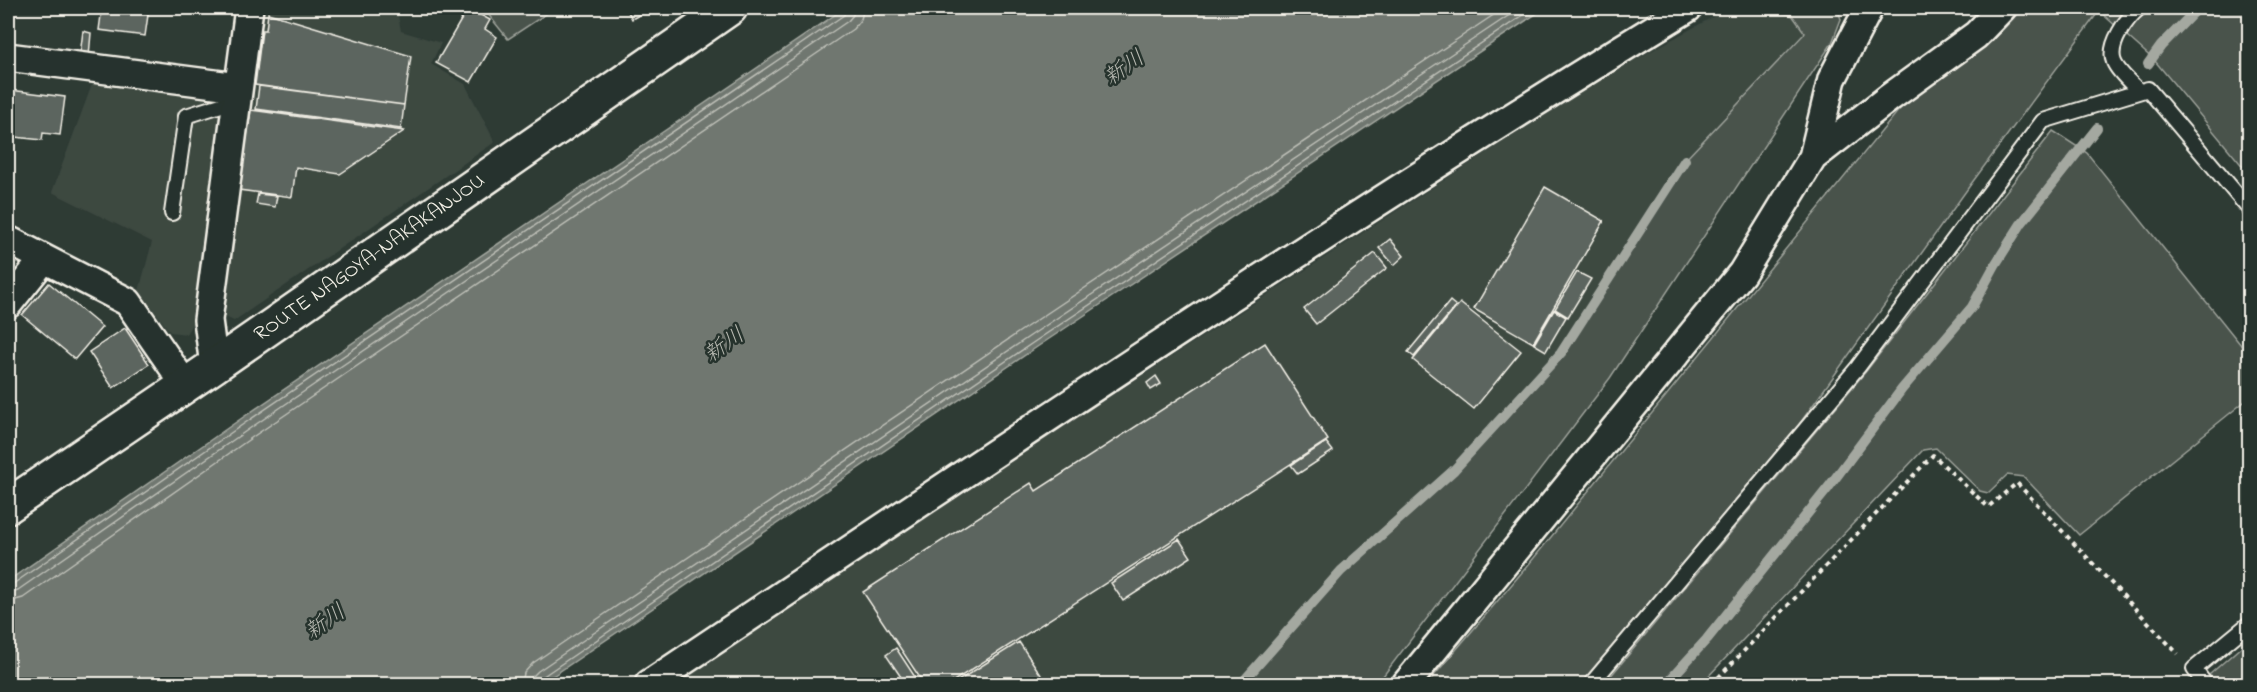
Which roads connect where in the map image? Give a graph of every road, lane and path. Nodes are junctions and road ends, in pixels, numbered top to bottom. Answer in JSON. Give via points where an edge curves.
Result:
{"nodes":[{"id":1,"x":249,"y":8,"type":"edge"},
{"id":2,"x":730,"y":8,"type":"edge"},
{"id":3,"x":1688,"y":8,"type":"edge"},
{"id":4,"x":1869,"y":8,"type":"edge"},
{"id":5,"x":2002,"y":8,"type":"edge"},
{"id":6,"x":2139,"y":8,"type":"edge"},
{"id":7,"x":8,"y":57,"type":"edge"},
{"id":8,"x":2139,"y":91,"type":"junction"},
{"id":9,"x":238,"y":94,"type":"junction"},
{"id":10,"x":1813,"y":157,"type":"junction"},
{"id":11,"x":2250,"y":210,"type":"edge"},
{"id":12,"x":172,"y":213,"type":"dead end"},
{"id":13,"x":8,"y":240,"type":"edge"},
{"id":14,"x":44,"y":259,"type":"junction"},
{"id":15,"x":8,"y":304,"type":"edge"},
{"id":16,"x":214,"y":366,"type":"junction"},
{"id":17,"x":186,"y":386,"type":"junction"},
{"id":18,"x":8,"y":506,"type":"edge"},
{"id":19,"x":2250,"y":623,"type":"edge"},
{"id":20,"x":2193,"y":669,"type":"junction"},
{"id":21,"x":648,"y":684,"type":"edge"},
{"id":22,"x":1406,"y":684,"type":"edge"},
{"id":23,"x":1591,"y":684,"type":"edge"},
{"id":24,"x":1712,"y":684,"type":"edge"},
{"id":25,"x":2205,"y":684,"type":"edge"}],
"edges":[{"from":1,"to":9,"type":"street"},
{"from":2,"to":16,"type":"main road","name":"ROUTE NAGOYA-NAKAKANJOU"},
{"from":3,"to":21,"type":"street","via":[[1393,191]]},
{"from":4,"to":10,"type":"street","via":[[1832,79]]},
{"from":5,"to":10,"type":"street","via":[[1976,35]]},
{"from":6,"to":8,"type":"lane","via":[[2112,47],[2114,62]]},
{"from":7,"to":9,"type":"street"},
{"from":8,"to":11,"type":"lane","via":[[2148,88]]},
{"from":8,"to":23,"type":"lane","via":[[2043,121],[1858,367]]},
{"from":9,"to":12,"type":"lane","via":[[186,116]]},
{"from":9,"to":16,"type":"street","via":[[208,320]]},
{"from":10,"to":22,"type":"street","via":[[1742,273]]},
{"from":13,"to":14,"type":"street"},
{"from":14,"to":15,"type":"street"},
{"from":14,"to":17,"type":"street","via":[[128,302]]},
{"from":16,"to":17,"type":"main road","name":"ROUTE NAGOYA-NAKAKANJOU"},
{"from":17,"to":18,"type":"main road","name":"ROUTE NAGOYA-NAKAKANJOU"},
{"from":19,"to":20,"type":"lane"},
{"from":20,"to":24,"type":"path","via":[[2016,483],[1988,507],[1933,455]]},
{"from":20,"to":25,"type":"lane"}]}
